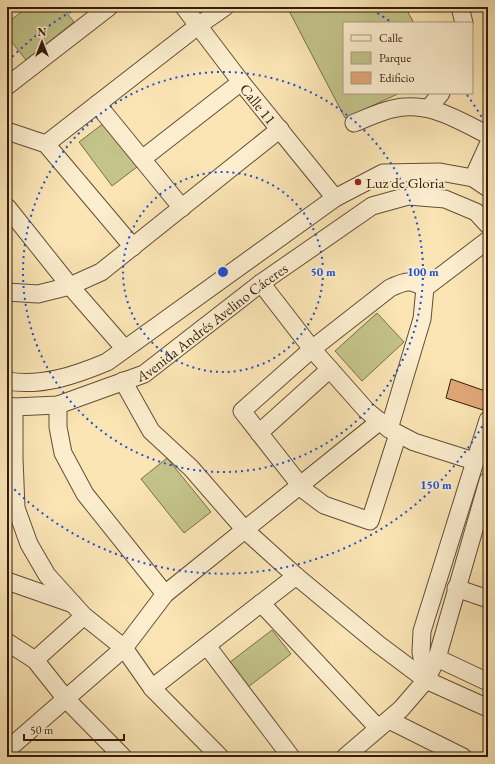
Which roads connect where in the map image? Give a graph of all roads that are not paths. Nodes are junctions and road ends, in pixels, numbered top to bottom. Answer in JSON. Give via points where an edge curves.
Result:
{"nodes":[{"id":1,"x":109,"y":7,"type":"edge"},
{"id":2,"x":184,"y":7,"type":"edge"},
{"id":3,"x":225,"y":7,"type":"edge"},
{"id":4,"x":460,"y":7,"type":"edge"},
{"id":5,"x":464,"y":22,"type":"edge"},
{"id":6,"x":199,"y":25,"type":"junction"},
{"id":7,"x":241,"y":82,"type":"junction"},
{"id":8,"x":7,"y":86,"type":"edge"},
{"id":9,"x":440,"y":94,"type":"edge"},
{"id":10,"x":97,"y":104,"type":"junction"},
{"id":11,"x":429,"y":108,"type":"junction"},
{"id":12,"x":354,"y":123,"type":"dead end"},
{"id":13,"x":280,"y":129,"type":"junction"},
{"id":14,"x":7,"y":132,"type":"edge"},
{"id":15,"x":488,"y":135,"type":"edge"},
{"id":16,"x":46,"y":144,"type":"junction"},
{"id":17,"x":488,"y":146,"type":"edge"},
{"id":18,"x":142,"y":159,"type":"junction"},
{"id":19,"x":473,"y":178,"type":"junction"},
{"id":20,"x":488,"y":188,"type":"edge"},
{"id":21,"x":335,"y":198,"type":"junction"},
{"id":22,"x":7,"y":207,"type":"edge"},
{"id":23,"x":182,"y":208,"type":"junction"},
{"id":24,"x":488,"y":225,"type":"edge"},
{"id":25,"x":488,"y":240,"type":"edge"},
{"id":26,"x":133,"y":247,"type":"junction"},
{"id":27,"x":261,"y":283,"type":"junction"},
{"id":28,"x":70,"y":286,"type":"junction"},
{"id":29,"x":425,"y":288,"type":"junction"},
{"id":30,"x":7,"y":292,"type":"edge"},
{"id":31,"x":125,"y":349,"type":"junction"},
{"id":32,"x":312,"y":349,"type":"junction"},
{"id":33,"x":330,"y":369,"type":"junction"},
{"id":34,"x":7,"y":381,"type":"edge"},
{"id":35,"x":123,"y":381,"type":"junction"},
{"id":36,"x":58,"y":405,"type":"junction"},
{"id":37,"x":11,"y":406,"type":"edge"},
{"id":38,"x":488,"y":420,"type":"edge"},
{"id":39,"x":389,"y":428,"type":"junction"},
{"id":40,"x":260,"y":433,"type":"junction"},
{"id":41,"x":474,"y":461,"type":"junction"},
{"id":42,"x":488,"y":481,"type":"edge"},
{"id":43,"x":300,"y":485,"type":"junction"},
{"id":44,"x":11,"y":507,"type":"edge"},
{"id":45,"x":245,"y":530,"type":"junction"},
{"id":46,"x":296,"y":576,"type":"junction"},
{"id":47,"x":7,"y":581,"type":"edge"},
{"id":48,"x":456,"y":588,"type":"junction"},
{"id":49,"x":165,"y":594,"type":"junction"},
{"id":50,"x":488,"y":599,"type":"edge"},
{"id":51,"x":261,"y":603,"type":"junction"},
{"id":52,"x":78,"y":610,"type":"junction"},
{"id":53,"x":7,"y":642,"type":"edge"},
{"id":54,"x":207,"y":646,"type":"junction"},
{"id":55,"x":124,"y":648,"type":"junction"},
{"id":56,"x":437,"y":658,"type":"junction"},
{"id":57,"x":34,"y":660,"type":"junction"},
{"id":58,"x":426,"y":680,"type":"junction"},
{"id":59,"x":488,"y":682,"type":"edge"},
{"id":60,"x":152,"y":688,"type":"junction"},
{"id":61,"x":66,"y":699,"type":"junction"},
{"id":62,"x":488,"y":708,"type":"edge"},
{"id":63,"x":383,"y":724,"type":"junction"},
{"id":64,"x":7,"y":750,"type":"edge"},
{"id":65,"x":123,"y":757,"type":"edge"},
{"id":66,"x":220,"y":757,"type":"edge"},
{"id":67,"x":291,"y":757,"type":"edge"},
{"id":68,"x":345,"y":757,"type":"edge"},
{"id":69,"x":463,"y":757,"type":"edge"}],
"edges":[{"from":1,"to":8,"type":"street"},
{"from":2,"to":6,"type":"street","name":"Calle 11"},
{"from":3,"to":6,"type":"street"},
{"from":4,"to":5,"type":"street"},
{"from":6,"to":7,"type":"street","name":"Calle 11"},
{"from":6,"to":10,"type":"street"},
{"from":7,"to":13,"type":"street","name":"Calle 11"},
{"from":7,"to":18,"type":"street"},
{"from":9,"to":11,"type":"street"},
{"from":10,"to":16,"type":"street"},
{"from":10,"to":18,"type":"street"},
{"from":11,"to":12,"type":"street","via":[[392,109]]},
{"from":11,"to":15,"type":"street"},
{"from":13,"to":21,"type":"street","name":"Calle 11"},
{"from":13,"to":23,"type":"street"},
{"from":14,"to":16,"type":"street"},
{"from":16,"to":26,"type":"street"},
{"from":17,"to":19,"type":"street"},
{"from":18,"to":23,"type":"street"},
{"from":19,"to":20,"type":"street","name":"Avenida Andrés Avelino Cáceres"},
{"from":19,"to":21,"type":"street","name":"Avenida Andrés Avelino Cáceres","via":[[440,172],[383,173]]},
{"from":21,"to":31,"type":"street","name":"Avenida Andrés Avelino Cáceres"},
{"from":22,"to":28,"type":"street"},
{"from":23,"to":26,"type":"street"},
{"from":24,"to":27,"type":"street","name":"Avenida Andrés Avelino Cáceres","via":[[476,212],[445,199],[408,196],[372,206]]},
{"from":25,"to":29,"type":"street"},
{"from":26,"to":28,"type":"street","via":[[101,272]]},
{"from":27,"to":32,"type":"street"},
{"from":27,"to":35,"type":"street","name":"Avenida Andrés Avelino Cáceres","via":[[144,374]]},
{"from":28,"to":30,"type":"street","via":[[38,294]]},
{"from":28,"to":31,"type":"street"},
{"from":29,"to":32,"type":"street","via":[[414,281],[402,282],[390,288]]},
{"from":29,"to":39,"type":"street","via":[[422,319]]},
{"from":31,"to":34,"type":"street","name":"Avenida Andrés Avelino Cáceres","via":[[107,362],[76,375],[43,382]]},
{"from":32,"to":33,"type":"street"},
{"from":32,"to":40,"type":"street","via":[[242,411]]},
{"from":33,"to":39,"type":"street","via":[[366,410]]},
{"from":33,"to":40,"type":"street"},
{"from":35,"to":36,"type":"street","name":"Avenida Andrés Avelino Cáceres"},
{"from":35,"to":45,"type":"street","via":[[151,431],[191,468]]},
{"from":36,"to":37,"type":"street","name":"Avenida Andrés Avelino Cáceres"},
{"from":36,"to":49,"type":"street","via":[[58,427],[63,453],[85,494]]},
{"from":37,"to":44,"type":"street","via":[[14,458]]},
{"from":38,"to":41,"type":"street"},
{"from":39,"to":41,"type":"street","via":[[414,442]]},
{"from":39,"to":43,"type":"street"},
{"from":39,"to":43,"type":"street","via":[[370,521],[324,505]]},
{"from":40,"to":43,"type":"street"},
{"from":41,"to":58,"type":"street","via":[[422,631],[421,652]]},
{"from":42,"to":48,"type":"street"},
{"from":43,"to":45,"type":"street"},
{"from":44,"to":52,"type":"street","via":[[47,574]]},
{"from":45,"to":46,"type":"street"},
{"from":45,"to":49,"type":"street"},
{"from":46,"to":51,"type":"street"},
{"from":46,"to":58,"type":"street"},
{"from":47,"to":52,"type":"street"},
{"from":48,"to":50,"type":"street"},
{"from":48,"to":56,"type":"street"},
{"from":49,"to":55,"type":"street"},
{"from":51,"to":54,"type":"street"},
{"from":51,"to":63,"type":"street"},
{"from":52,"to":55,"type":"street"},
{"from":52,"to":57,"type":"street"},
{"from":53,"to":57,"type":"street"},
{"from":54,"to":60,"type":"street"},
{"from":54,"to":67,"type":"street"},
{"from":55,"to":60,"type":"street"},
{"from":55,"to":61,"type":"street"},
{"from":56,"to":58,"type":"street"},
{"from":56,"to":59,"type":"street"},
{"from":57,"to":61,"type":"street"},
{"from":58,"to":62,"type":"street"},
{"from":58,"to":63,"type":"street","via":[[401,710]]},
{"from":60,"to":66,"type":"street"},
{"from":61,"to":64,"type":"street"},
{"from":61,"to":65,"type":"street"},
{"from":63,"to":68,"type":"street"},
{"from":63,"to":69,"type":"street"}]}
